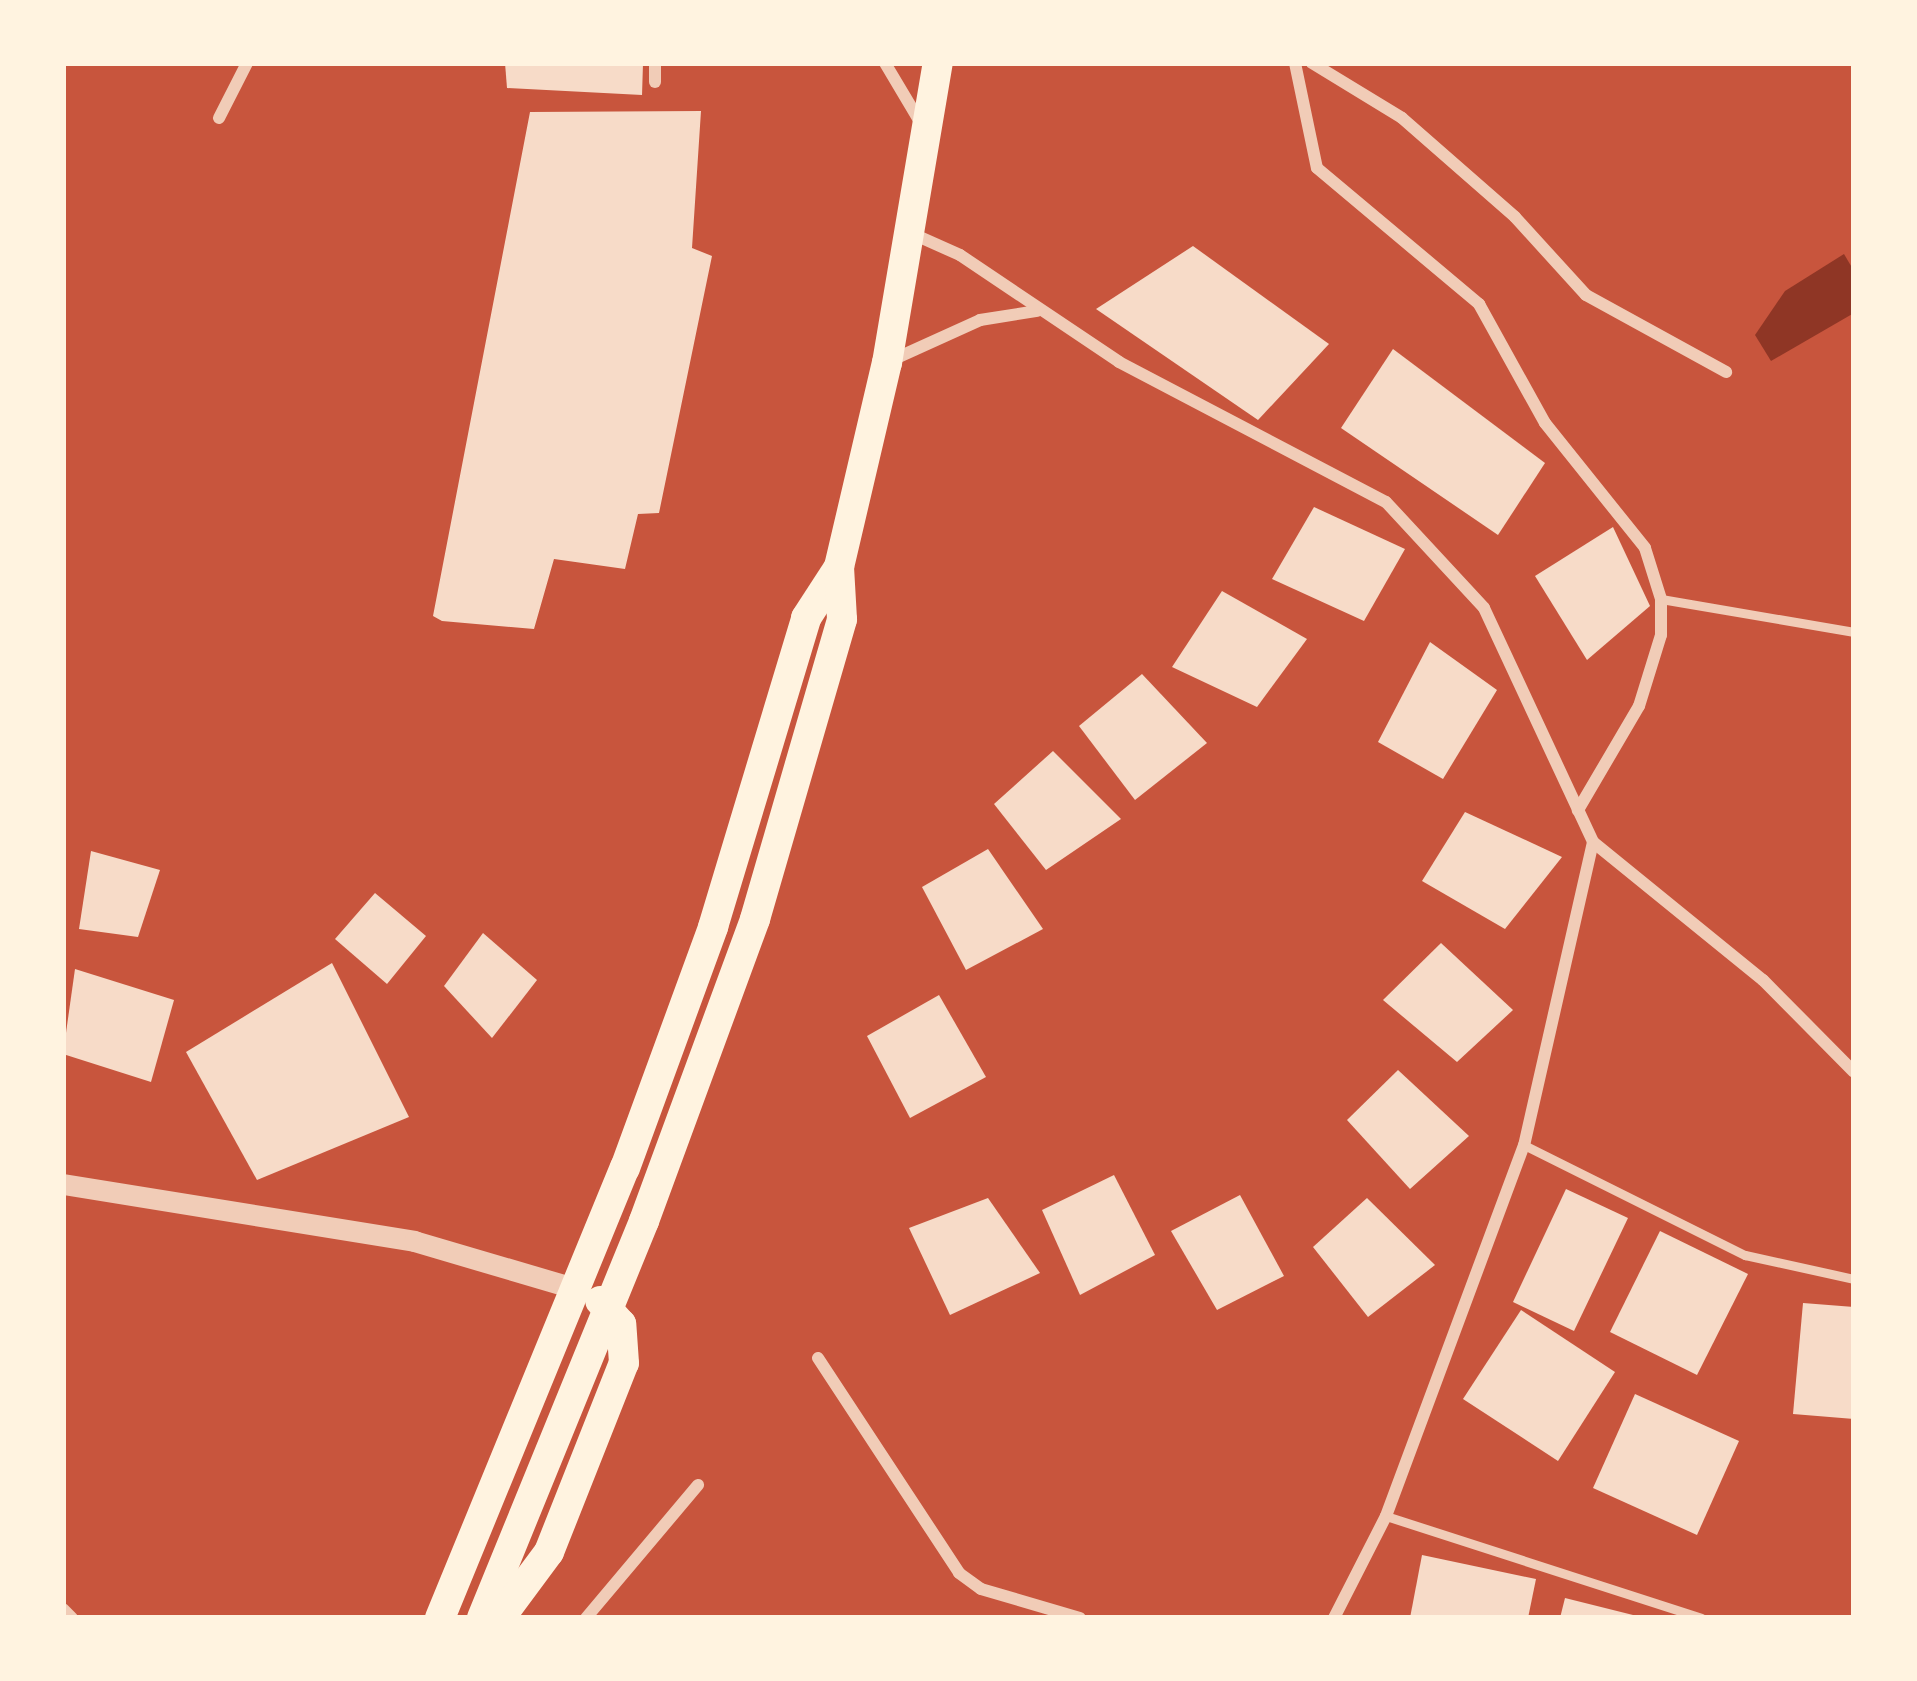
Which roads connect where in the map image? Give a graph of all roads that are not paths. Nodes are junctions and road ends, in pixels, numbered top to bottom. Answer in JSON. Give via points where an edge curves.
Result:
{"nodes":[{"id":1,"x":247,"y":63,"type":"edge"},
{"id":2,"x":655,"y":63,"type":"edge"},
{"id":3,"x":885,"y":63,"type":"edge"},
{"id":4,"x":938,"y":63,"type":"edge"},
{"id":5,"x":1295,"y":63,"type":"edge"},
{"id":6,"x":1312,"y":63,"type":"edge"},
{"id":7,"x":655,"y":82,"type":"dead end"},
{"id":8,"x":219,"y":118,"type":"dead end"},
{"id":9,"x":929,"y":137,"type":"junction"},
{"id":10,"x":912,"y":233,"type":"junction"},
{"id":11,"x":1037,"y":311,"type":"junction"},
{"id":12,"x":887,"y":363,"type":"junction"},
{"id":13,"x":1726,"y":372,"type":"dead end"},
{"id":14,"x":839,"y":568,"type":"junction"},
{"id":15,"x":1661,"y":598,"type":"junction"},
{"id":16,"x":1854,"y":632,"type":"edge"},
{"id":17,"x":1578,"y":810,"type":"junction"},
{"id":18,"x":1593,"y":842,"type":"junction"},
{"id":19,"x":1854,"y":1072,"type":"edge"},
{"id":20,"x":1524,"y":1145,"type":"junction"},
{"id":21,"x":63,"y":1184,"type":"edge"},
{"id":22,"x":1854,"y":1279,"type":"edge"},
{"id":23,"x":574,"y":1288,"type":"junction"},
{"id":24,"x":609,"y":1307,"type":"junction"},
{"id":25,"x":818,"y":1358,"type":"dead end"},
{"id":26,"x":698,"y":1485,"type":"dead end"},
{"id":27,"x":1386,"y":1516,"type":"junction"},
{"id":28,"x":63,"y":1609,"type":"edge"},
{"id":29,"x":72,"y":1618,"type":"edge"},
{"id":30,"x":440,"y":1618,"type":"edge"},
{"id":31,"x":482,"y":1618,"type":"edge"},
{"id":32,"x":500,"y":1618,"type":"edge"},
{"id":33,"x":586,"y":1618,"type":"edge"},
{"id":34,"x":1080,"y":1618,"type":"edge"},
{"id":35,"x":1334,"y":1618,"type":"edge"},
{"id":36,"x":1701,"y":1618,"type":"edge"}],
"edges":[{"from":1,"to":8,"type":"street"},
{"from":2,"to":7,"type":"street"},
{"from":3,"to":9,"type":"street"},
{"from":4,"to":9,"type":"main road"},
{"from":5,"to":15,"type":"street","via":[[1317,168],[1478,304],[1545,423],[1646,548]]},
{"from":6,"to":13,"type":"street","via":[[1402,118],[1515,217],[1586,295]]},
{"from":9,"to":10,"type":"main road"},
{"from":10,"to":11,"type":"street","via":[[960,255]]},
{"from":10,"to":12,"type":"main road"},
{"from":11,"to":12,"type":"street","via":[[980,320]]},
{"from":11,"to":17,"type":"street","via":[[1385,502],[1484,608]]},
{"from":12,"to":14,"type":"main road"},
{"from":14,"to":23,"type":"main road","via":[[806,618],[713,927]]},
{"from":14,"to":24,"type":"main road","via":[[842,620],[755,919]]},
{"from":15,"to":16,"type":"lane"},
{"from":15,"to":17,"type":"street","via":[[1661,635],[1639,706]]},
{"from":17,"to":18,"type":"street"},
{"from":18,"to":19,"type":"street","via":[[1762,980]]},
{"from":18,"to":20,"type":"street"},
{"from":20,"to":22,"type":"lane","via":[[1745,1255]]},
{"from":20,"to":27,"type":"street"},
{"from":21,"to":23,"type":"street","via":[[414,1241]]},
{"from":23,"to":24,"type":"main road"},
{"from":23,"to":30,"type":"main road"},
{"from":24,"to":31,"type":"main road"},
{"from":24,"to":32,"type":"main road","via":[[625,1336],[616,1386],[549,1552]]},
{"from":25,"to":34,"type":"street","via":[[959,1573],[981,1589]]},
{"from":26,"to":33,"type":"street"},
{"from":27,"to":35,"type":"street"},
{"from":27,"to":36,"type":"lane"},
{"from":28,"to":29,"type":"street"}]}
